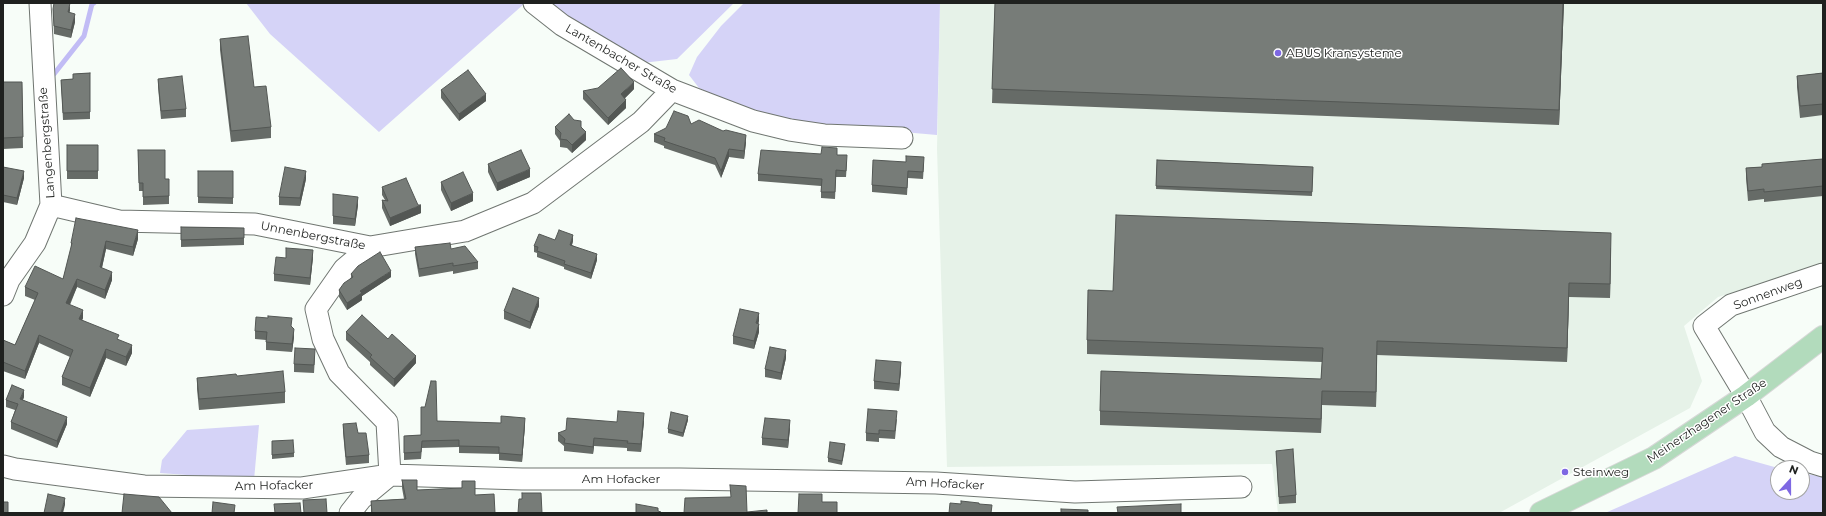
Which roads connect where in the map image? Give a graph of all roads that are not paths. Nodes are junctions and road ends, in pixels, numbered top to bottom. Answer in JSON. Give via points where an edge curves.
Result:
{"nodes":[{"id":1,"x":40,"y":3,"type":"edge"},
{"id":2,"x":534,"y":3,"type":"edge"},
{"id":3,"x":672,"y":90,"type":"junction"},
{"id":4,"x":902,"y":138,"type":"dead end"},
{"id":5,"x":51,"y":206,"type":"junction"},
{"id":6,"x":370,"y":247,"type":"junction"},
{"id":7,"x":1823,"y":274,"type":"edge"},
{"id":8,"x":3,"y":295,"type":"edge"},
{"id":9,"x":1823,"y":337,"type":"edge"},
{"id":10,"x":1746,"y":396,"type":"junction"},
{"id":11,"x":3,"y":466,"type":"edge"},
{"id":12,"x":1823,"y":466,"type":"edge"},
{"id":13,"x":390,"y":475,"type":"junction"},
{"id":14,"x":1241,"y":487,"type":"dead end"},
{"id":15,"x":350,"y":513,"type":"edge"},
{"id":16,"x":1541,"y":513,"type":"edge"}],
"edges":[{"from":1,"to":5,"type":"street","name":"Langenbergstraße"},
{"from":2,"to":3,"type":"street","name":"Lantenbacher Straße","via":[[562,25]]},
{"from":3,"to":4,"type":"street","name":"Lantenbacher Straße","via":[[753,121],[790,130]]},
{"from":3,"to":6,"type":"street","name":"Unnenbergstraße","via":[[641,122],[534,203],[465,231]]},
{"from":5,"to":6,"type":"street","name":"Unnenbergstraße","via":[[119,221],[255,224]]},
{"from":5,"to":8,"type":"street","name":"Langenbergstraße","via":[[36,243],[9,280]]},
{"from":6,"to":13,"type":"street","via":[[344,269],[316,308],[323,339],[339,373],[387,422]]},
{"from":7,"to":10,"type":"street","name":"Sonnenweg","via":[[1731,305],[1704,326]]},
{"from":9,"to":10,"type":"main road","name":"Meinerzhagener Straße"},
{"from":10,"to":12,"type":"street","via":[[1765,432],[1781,447]]},
{"from":10,"to":16,"type":"main road","name":"Meinerzhagener Straße","via":[[1654,458]]},
{"from":11,"to":13,"type":"street","name":"Am Hofacker","via":[[144,486],[302,488]]},
{"from":13,"to":14,"type":"street","name":"Am Hofacker","via":[[522,479],[928,483],[1075,492]]},
{"from":13,"to":15,"type":"street","via":[[361,499]]}]}
